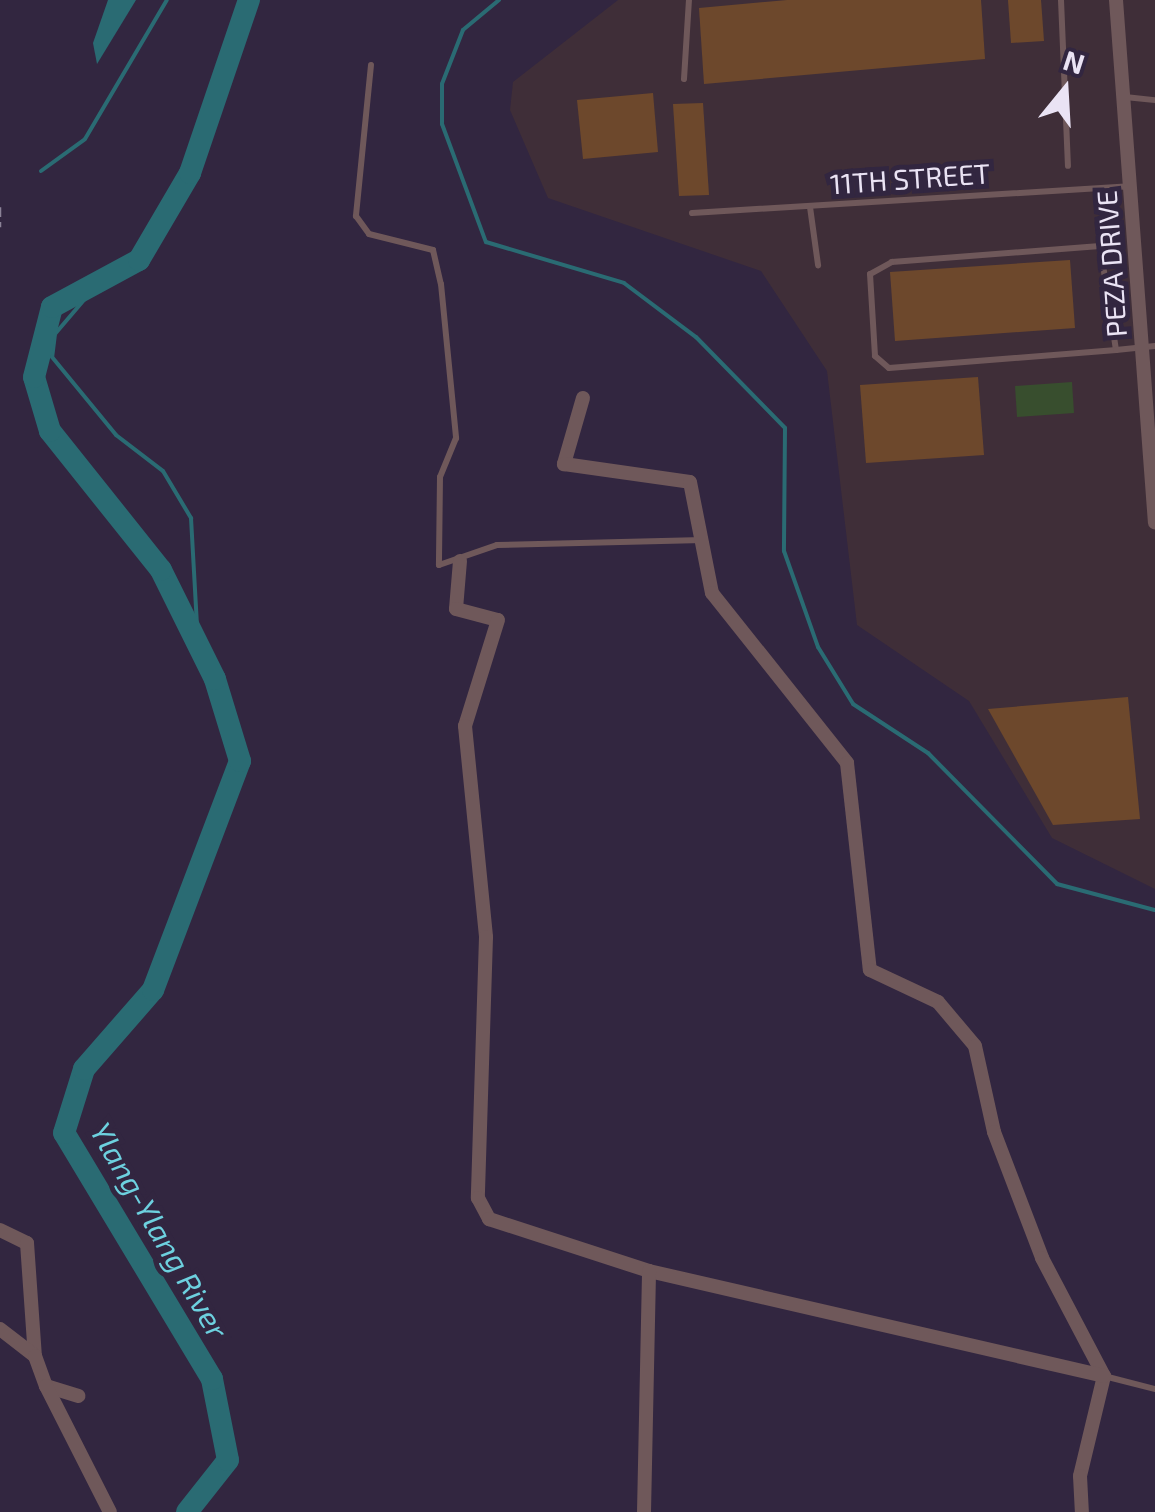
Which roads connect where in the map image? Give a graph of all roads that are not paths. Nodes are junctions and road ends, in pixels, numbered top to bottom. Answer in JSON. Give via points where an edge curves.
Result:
{"nodes":[{"id":1,"x":690,"y":0,"type":"edge"},
{"id":2,"x":1061,"y":0,"type":"edge"},
{"id":3,"x":1116,"y":0,"type":"edge"},
{"id":4,"x":370,"y":65,"type":"dead end"},
{"id":5,"x":684,"y":79,"type":"dead end"},
{"id":6,"x":1124,"y":98,"type":"junction"},
{"id":7,"x":1155,"y":100,"type":"edge"},
{"id":8,"x":1068,"y":166,"type":"dead end"},
{"id":9,"x":1130,"y":186,"type":"junction"},
{"id":10,"x":810,"y":207,"type":"junction"},
{"id":11,"x":692,"y":213,"type":"dead end"},
{"id":12,"x":818,"y":265,"type":"dead end"},
{"id":13,"x":1148,"y":347,"type":"edge"},
{"id":14,"x":1116,"y":350,"type":"junction"},
{"id":15,"x":584,"y":398,"type":"dead end"},
{"id":16,"x":1155,"y":524,"type":"edge"},
{"id":17,"x":704,"y":540,"type":"junction"},
{"id":18,"x":460,"y":561,"type":"junction"},
{"id":19,"x":0,"y":1230,"type":"edge"},
{"id":20,"x":648,"y":1271,"type":"junction"},
{"id":21,"x":1,"y":1335,"type":"edge"},
{"id":22,"x":35,"y":1356,"type":"junction"},
{"id":23,"x":1104,"y":1376,"type":"junction"},
{"id":24,"x":46,"y":1386,"type":"junction"},
{"id":25,"x":1155,"y":1389,"type":"edge"},
{"id":26,"x":78,"y":1396,"type":"dead end"},
{"id":27,"x":110,"y":1512,"type":"edge"},
{"id":28,"x":644,"y":1512,"type":"edge"},
{"id":29,"x":1082,"y":1512,"type":"edge"}],
"edges":[{"from":1,"to":5,"type":"lane"},
{"from":2,"to":8,"type":"lane"},
{"from":3,"to":6,"type":"street","name":"PEZA DRIVE"},
{"from":4,"to":18,"type":"lane","via":[[356,216],[370,234],[437,256],[456,438],[440,477],[438,561],[448,568]]},
{"from":6,"to":7,"type":"lane"},
{"from":6,"to":9,"type":"street","name":"PEZA DRIVE"},
{"from":9,"to":10,"type":"lane","name":"11TH STREET"},
{"from":9,"to":13,"type":"street","name":"PEZA DRIVE"},
{"from":10,"to":11,"type":"lane","name":"11TH STREET"},
{"from":10,"to":12,"type":"lane"},
{"from":13,"to":14,"type":"lane"},
{"from":13,"to":16,"type":"street","name":"PEZA DRIVE"},
{"from":14,"to":14,"type":"lane","via":[[889,368],[875,356],[870,274],[892,262],[1100,246]]},
{"from":15,"to":17,"type":"street","via":[[564,464],[690,482]]},
{"from":17,"to":18,"type":"lane","via":[[497,545]]},
{"from":17,"to":23,"type":"street","via":[[712,594],[847,763],[870,970],[938,1002],[975,1046],[994,1132],[1042,1258]]},
{"from":18,"to":20,"type":"street","via":[[456,608],[498,620],[465,726],[486,937],[478,1198],[489,1219]]},
{"from":19,"to":22,"type":"street","via":[[26,1243]]},
{"from":20,"to":23,"type":"street"},
{"from":20,"to":28,"type":"street"},
{"from":21,"to":22,"type":"street"},
{"from":22,"to":24,"type":"street"},
{"from":23,"to":25,"type":"lane"},
{"from":23,"to":29,"type":"street","via":[[1080,1476]]},
{"from":24,"to":26,"type":"street"},
{"from":24,"to":27,"type":"street"}]}
